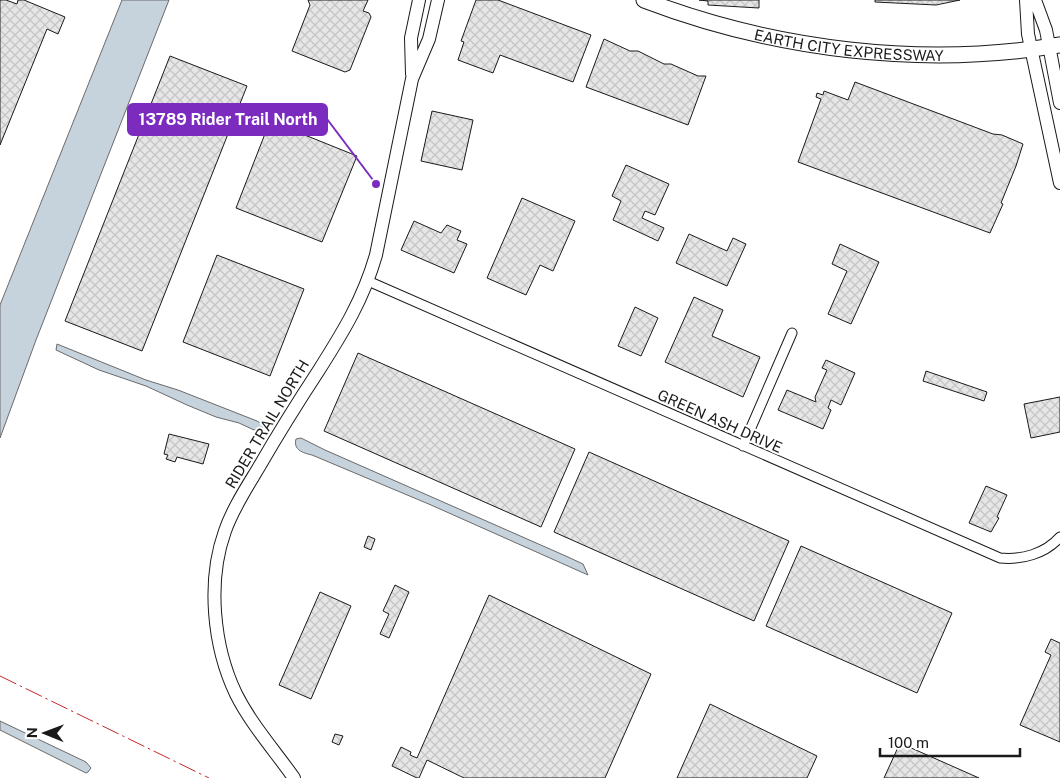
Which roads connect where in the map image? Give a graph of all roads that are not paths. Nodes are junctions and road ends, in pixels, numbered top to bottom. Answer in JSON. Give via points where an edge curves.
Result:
{"nodes":[{"id":1,"x":419,"y":0,"type":"edge"},
{"id":2,"x":438,"y":0,"type":"edge"},
{"id":3,"x":644,"y":0,"type":"edge"},
{"id":4,"x":1026,"y":0,"type":"edge"},
{"id":5,"x":1035,"y":0,"type":"edge"},
{"id":6,"x":1054,"y":46,"type":"edge"},
{"id":7,"x":1031,"y":49,"type":"junction"},
{"id":8,"x":412,"y":79,"type":"junction"},
{"id":9,"x":1060,"y":103,"type":"edge"},
{"id":10,"x":1060,"y":183,"type":"edge"},
{"id":11,"x":368,"y":281,"type":"junction"},
{"id":12,"x":792,"y":333,"type":"dead end"},
{"id":13,"x":743,"y":446,"type":"junction"},
{"id":14,"x":1060,"y":537,"type":"edge"},
{"id":15,"x":294,"y":778,"type":"edge"}],
"edges":[{"from":1,"to":8,"type":"street","name":"RIDER TRAIL NORTH","via":[[411,38]]},
{"from":2,"to":8,"type":"street","name":"RIDER TRAIL NORTH","via":[[429,39]]},
{"from":3,"to":7,"type":"highway","name":"EARTH CITY EXPRESSWAY","via":[[730,28],[832,48],[930,54]]},
{"from":4,"to":7,"type":"street"},
{"from":5,"to":6,"type":"street"},
{"from":6,"to":7,"type":"highway","name":"EARTH CITY EXPRESSWAY"},
{"from":6,"to":9,"type":"street"},
{"from":7,"to":10,"type":"street"},
{"from":8,"to":11,"type":"street","name":"RIDER TRAIL NORTH"},
{"from":11,"to":13,"type":"street","name":"GREEN ASH DRIVE"},
{"from":11,"to":15,"type":"street","name":"RIDER TRAIL NORTH","via":[[351,318],[243,494],[225,530],[216,576],[216,624],[236,694]]},
{"from":12,"to":13,"type":"street"},
{"from":13,"to":14,"type":"street","name":"GREEN ASH DRIVE","via":[[1000,558],[1026,557],[1044,550]]}]}
